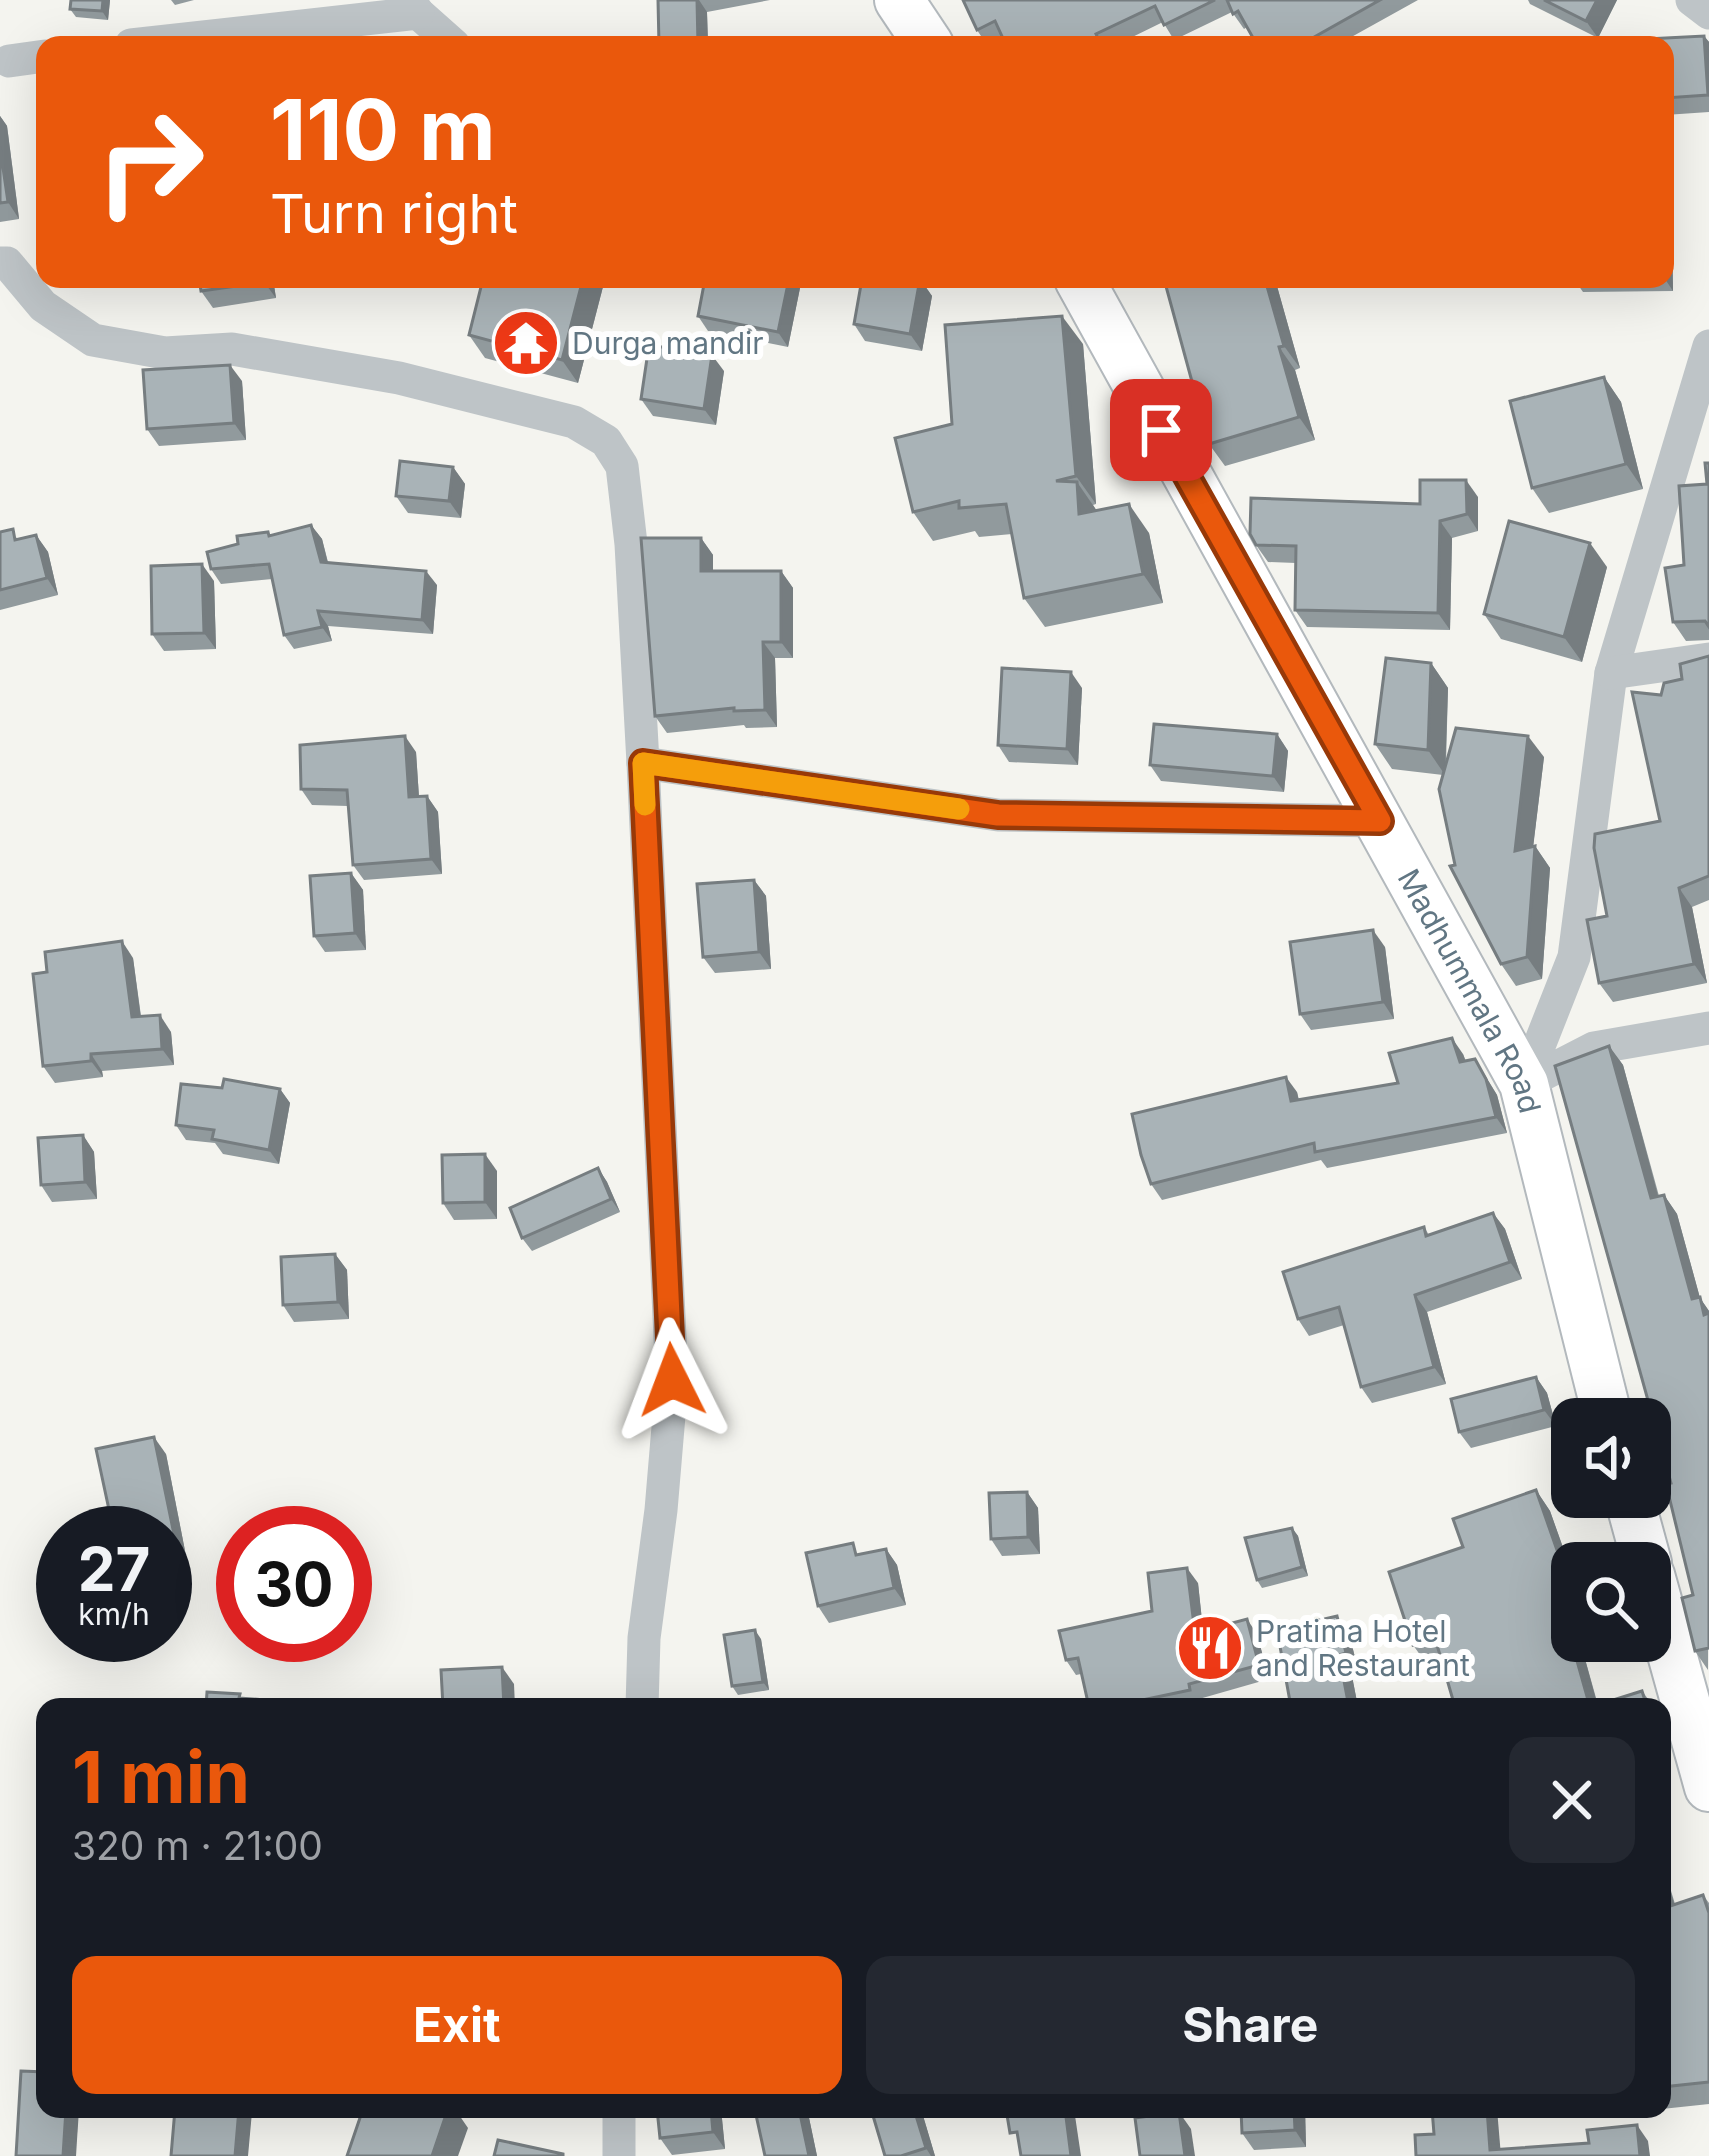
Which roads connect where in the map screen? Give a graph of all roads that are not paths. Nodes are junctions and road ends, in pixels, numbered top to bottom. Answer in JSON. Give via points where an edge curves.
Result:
{"nodes":[{"id":1,"x":899,"y":0,"type":"edge"},
{"id":2,"x":1692,"y":0,"type":"edge"},
{"id":3,"x":414,"y":7,"type":"edge"},
{"id":4,"x":1709,"y":14,"type":"edge"},
{"id":5,"x":198,"y":36,"type":"edge"},
{"id":6,"x":445,"y":36,"type":"edge"},
{"id":7,"x":923,"y":36,"type":"edge"},
{"id":8,"x":36,"y":57,"type":"edge"},
{"id":9,"x":9,"y":61,"type":"dead end"},
{"id":10,"x":0,"y":263,"type":"edge"},
{"id":11,"x":1084,"y":288,"type":"edge"},
{"id":12,"x":1709,"y":346,"type":"edge"},
{"id":13,"x":1709,"y":659,"type":"edge"},
{"id":14,"x":1611,"y":673,"type":"junction"},
{"id":15,"x":643,"y":763,"type":"junction"},
{"id":16,"x":1380,"y":821,"type":"junction"},
{"id":17,"x":1709,"y":1028,"type":"edge"},
{"id":18,"x":1524,"y":1084,"type":"junction"},
{"id":19,"x":1603,"y":1398,"type":"edge"},
{"id":20,"x":1671,"y":1650,"type":"edge"},
{"id":21,"x":642,"y":1698,"type":"edge"},
{"id":22,"x":1709,"y":1787,"type":"edge"},
{"id":23,"x":619,"y":2118,"type":"edge"},
{"id":24,"x":619,"y":2156,"type":"edge"}],
"edges":[{"from":1,"to":7,"type":"street"},
{"from":2,"to":4,"type":"street"},
{"from":3,"to":5,"type":"street"},
{"from":3,"to":6,"type":"street"},
{"from":8,"to":9,"type":"street"},
{"from":10,"to":15,"type":"street","via":[[93,340],[165,353],[232,349],[399,378],[574,422],[606,440],[622,466]]},
{"from":11,"to":16,"type":"street","name":"Madhummala Road"},
{"from":12,"to":14,"type":"street"},
{"from":13,"to":14,"type":"street"},
{"from":14,"to":18,"type":"street","via":[[1574,957]]},
{"from":15,"to":16,"type":"street","via":[[998,815]]},
{"from":15,"to":21,"type":"street","via":[[672,1380]]},
{"from":16,"to":18,"type":"street","name":"Madhummala Road"},
{"from":17,"to":18,"type":"street","via":[[1594,1048]]},
{"from":18,"to":19,"type":"street","name":"Madhummala Road"},
{"from":20,"to":22,"type":"street"},
{"from":23,"to":24,"type":"street"}]}
